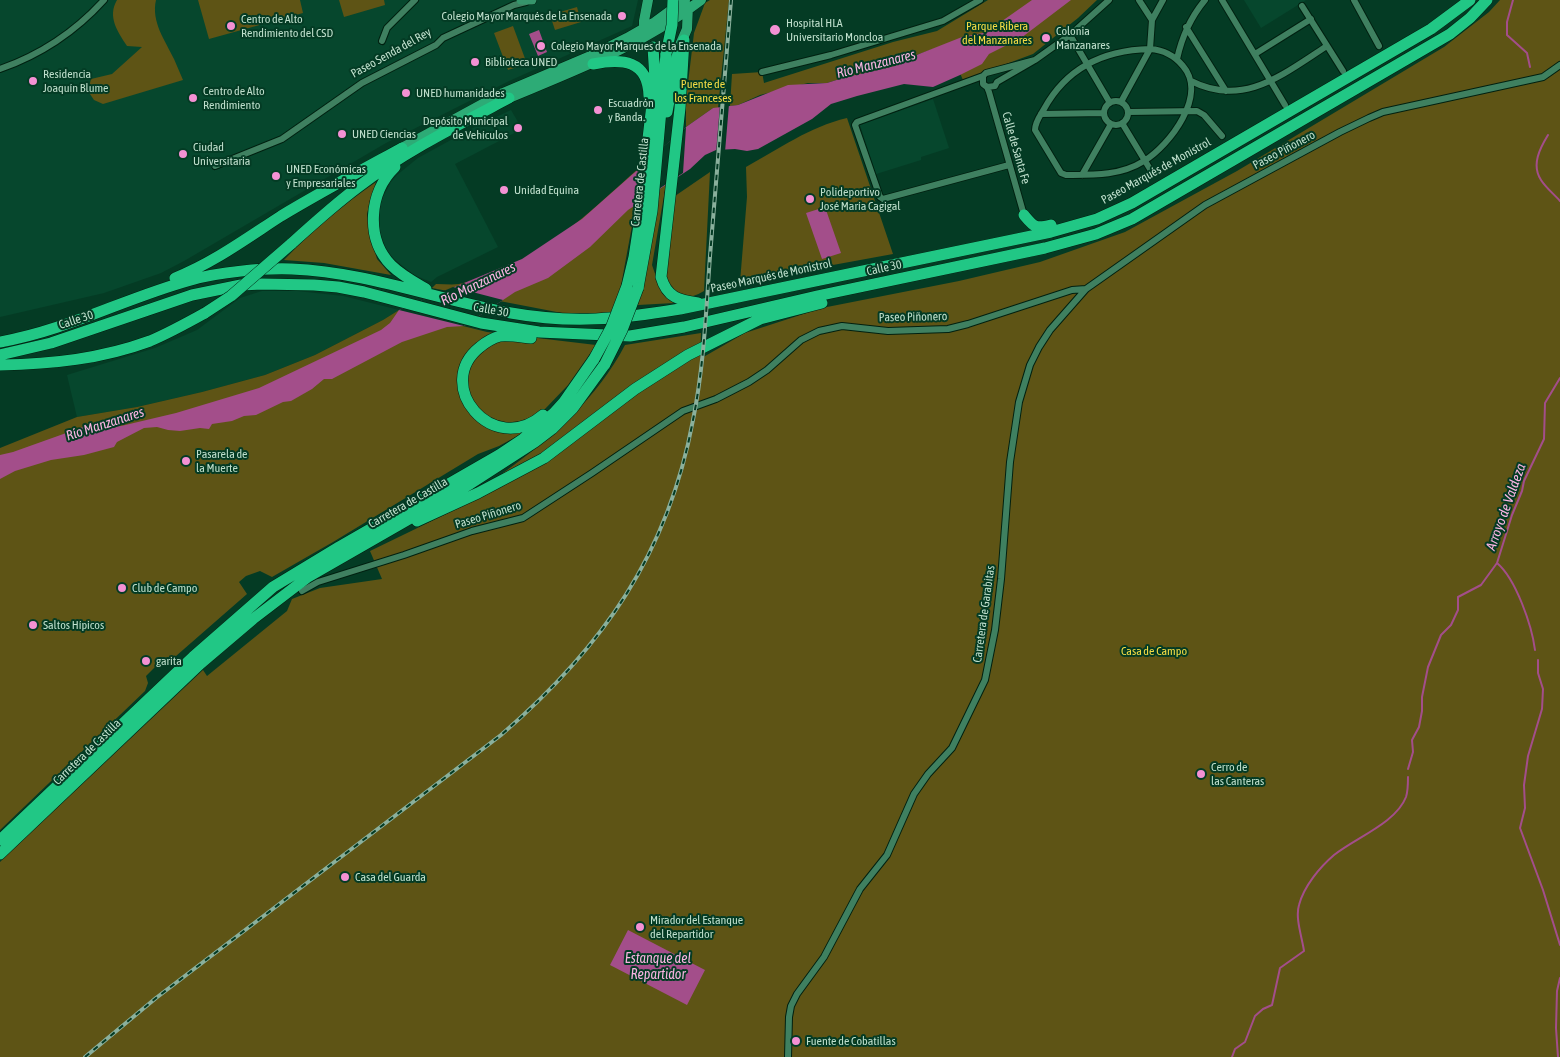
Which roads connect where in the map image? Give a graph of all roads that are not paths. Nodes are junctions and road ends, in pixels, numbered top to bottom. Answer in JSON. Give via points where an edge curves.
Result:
{"nodes":[{"id":1,"x":104,"y":0,"type":"edge"},
{"id":2,"x":415,"y":0,"type":"edge"},
{"id":3,"x":527,"y":0,"type":"edge"},
{"id":4,"x":648,"y":0,"type":"edge"},
{"id":5,"x":668,"y":0,"type":"edge"},
{"id":6,"x":673,"y":0,"type":"edge"},
{"id":7,"x":701,"y":0,"type":"edge"},
{"id":8,"x":980,"y":0,"type":"edge"},
{"id":9,"x":1109,"y":0,"type":"edge"},
{"id":10,"x":1139,"y":0,"type":"edge"},
{"id":11,"x":1163,"y":0,"type":"edge"},
{"id":12,"x":1205,"y":0,"type":"edge"},
{"id":13,"x":1222,"y":0,"type":"edge"},
{"id":14,"x":1354,"y":0,"type":"edge"},
{"id":15,"x":1461,"y":0,"type":"edge"},
{"id":16,"x":1470,"y":0,"type":"edge"},
{"id":17,"x":1487,"y":0,"type":"edge"},
{"id":18,"x":511,"y":3,"type":"edge"},
{"id":19,"x":687,"y":3,"type":"edge"},
{"id":20,"x":1302,"y":6,"type":"dead end"},
{"id":21,"x":1452,"y":14,"type":"junction"},
{"id":22,"x":1152,"y":20,"type":"junction"},
{"id":23,"x":1311,"y":20,"type":"junction"},
{"id":24,"x":1186,"y":27,"type":"junction"},
{"id":25,"x":645,"y":33,"type":"junction"},
{"id":26,"x":1070,"y":35,"type":"junction"},
{"id":27,"x":382,"y":41,"type":"dead end"},
{"id":28,"x":681,"y":44,"type":"junction"},
{"id":29,"x":1327,"y":46,"type":"junction"},
{"id":30,"x":1380,"y":46,"type":"dead end"},
{"id":31,"x":653,"y":47,"type":"junction"},
{"id":32,"x":1150,"y":49,"type":"junction"},
{"id":33,"x":666,"y":54,"type":"junction"},
{"id":34,"x":1255,"y":54,"type":"junction"},
{"id":35,"x":1178,"y":59,"type":"junction"},
{"id":36,"x":1035,"y":60,"type":"junction"},
{"id":37,"x":593,"y":64,"type":"junction"},
{"id":38,"x":1086,"y":64,"type":"junction"},
{"id":39,"x":1560,"y":65,"type":"edge"},
{"id":40,"x":0,"y":69,"type":"edge"},
{"id":41,"x":1343,"y":71,"type":"dead end"},
{"id":42,"x":762,"y":72,"type":"dead end"},
{"id":43,"x":992,"y":72,"type":"junction"},
{"id":44,"x":983,"y":76,"type":"junction"},
{"id":45,"x":1191,"y":80,"type":"junction"},
{"id":46,"x":662,"y":81,"type":"junction"},
{"id":47,"x":1271,"y":81,"type":"junction"},
{"id":48,"x":997,"y":82,"type":"junction"},
{"id":49,"x":987,"y":87,"type":"junction"},
{"id":50,"x":1226,"y":91,"type":"junction"},
{"id":51,"x":510,"y":98,"type":"joint"},
{"id":52,"x":1121,"y":102,"type":"junction"},
{"id":53,"x":1110,"y":103,"type":"junction"},
{"id":54,"x":1285,"y":105,"type":"dead end"},
{"id":55,"x":1186,"y":110,"type":"junction"},
{"id":56,"x":1128,"y":112,"type":"junction"},
{"id":57,"x":1104,"y":113,"type":"junction"},
{"id":58,"x":1041,"y":114,"type":"junction"},
{"id":59,"x":650,"y":118,"type":"junction"},
{"id":60,"x":1122,"y":123,"type":"junction"},
{"id":61,"x":1110,"y":124,"type":"junction"},
{"id":62,"x":1222,"y":136,"type":"dead end"},
{"id":63,"x":435,"y":138,"type":"junction"},
{"id":64,"x":402,"y":148,"type":"joint"},
{"id":65,"x":1145,"y":161,"type":"junction"},
{"id":66,"x":1009,"y":165,"type":"junction"},
{"id":67,"x":215,"y":166,"type":"dead end"},
{"id":68,"x":656,"y":170,"type":"junction"},
{"id":69,"x":1153,"y":174,"type":"dead end"},
{"id":70,"x":1082,"y":175,"type":"junction"},
{"id":71,"x":646,"y":180,"type":"junction"},
{"id":72,"x":1024,"y":215,"type":"junction"},
{"id":73,"x":1097,"y":219,"type":"junction"},
{"id":74,"x":1006,"y":241,"type":"junction"},
{"id":75,"x":924,"y":273,"type":"junction"},
{"id":76,"x":632,"y":287,"type":"junction"},
{"id":77,"x":1086,"y":289,"type":"junction"},
{"id":78,"x":434,"y":294,"type":"junction"},
{"id":79,"x":702,"y":304,"type":"junction"},
{"id":80,"x":85,"y":319,"type":"junction"},
{"id":81,"x":630,"y":336,"type":"junction"},
{"id":82,"x":0,"y":342,"type":"edge"},
{"id":83,"x":0,"y":355,"type":"edge"},
{"id":84,"x":597,"y":362,"type":"junction"},
{"id":85,"x":0,"y":365,"type":"edge"},
{"id":86,"x":343,"y":556,"type":"junction"},
{"id":87,"x":302,"y":591,"type":"dead end"},
{"id":88,"x":0,"y":840,"type":"edge"},
{"id":89,"x":0,"y":854,"type":"edge"},
{"id":90,"x":788,"y":1057,"type":"edge"}],
"edges":[{"from":1,"to":40,"type":"street","via":[[80,24],[41,51]]},
{"from":2,"to":27,"type":"street","via":[[387,28]]},
{"from":3,"to":18,"type":"street","name":"Paseo Senda del Rey"},
{"from":4,"to":25,"type":"main road"},
{"from":5,"to":33,"type":"highway","bridge":true},
{"from":6,"to":33,"type":"highway","bridge":true},
{"from":7,"to":19,"type":"main road"},
{"from":8,"to":42,"type":"street","via":[[943,21]]},
{"from":9,"to":26,"type":"street"},
{"from":10,"to":22,"type":"street"},
{"from":11,"to":22,"type":"street"},
{"from":12,"to":24,"type":"street"},
{"from":13,"to":34,"type":"street"},
{"from":14,"to":30,"type":"street"},
{"from":15,"to":21,"type":"highway"},
{"from":16,"to":21,"type":"highway","name":"Paseo Marqués de Monistrol"},
{"from":17,"to":75,"type":"highway","via":[[1450,34],[1132,219],[1096,234],[1044,248]]},
{"from":18,"to":67,"type":"street","name":"Paseo Senda del Rey","via":[[362,83],[282,139]]},
{"from":19,"to":25,"type":"main road"},
{"from":19,"to":28,"type":"main road","via":[[687,29]]},
{"from":20,"to":23,"type":"street"},
{"from":21,"to":73,"type":"highway","name":"Paseo Marqués de Monistrol","via":[[1132,203]]},
{"from":22,"to":32,"type":"street"},
{"from":23,"to":29,"type":"street"},
{"from":23,"to":34,"type":"street"},
{"from":24,"to":35,"type":"street"},
{"from":24,"to":50,"type":"street"},
{"from":25,"to":31,"type":"main road"},
{"from":25,"to":37,"type":"main road"},
{"from":25,"to":64,"type":"main road","via":[[503,93]]},
{"from":26,"to":36,"type":"street"},
{"from":26,"to":38,"type":"street"},
{"from":28,"to":31,"type":"main road","via":[[672,51]]},
{"from":28,"to":68,"type":"highway"},
{"from":28,"to":79,"type":"highway","via":[[680,108],[661,277],[665,290],[670,294]]},
{"from":29,"to":41,"type":"street"},
{"from":29,"to":47,"type":"street"},
{"from":31,"to":59,"type":"highway","via":[[655,79]]},
{"from":32,"to":35,"type":"street","via":[[1169,53]]},
{"from":32,"to":38,"type":"street","via":[[1116,52]]},
{"from":32,"to":52,"type":"street"},
{"from":33,"to":46,"type":"highway","name":"Carretera de Castilla"},
{"from":34,"to":47,"type":"street"},
{"from":35,"to":45,"type":"street"},
{"from":36,"to":43,"type":"street"},
{"from":36,"to":48,"type":"street"},
{"from":37,"to":51,"type":"main road"},
{"from":37,"to":59,"type":"highway","via":[[616,60],[634,65],[642,72],[648,85]]},
{"from":38,"to":53,"type":"street"},
{"from":38,"to":58,"type":"street","via":[[1060,86]]},
{"from":39,"to":77,"type":"street","name":"Paseo Piñonero","via":[[1543,77],[1383,112],[1369,118],[1205,205]]},
{"from":43,"to":44,"type":"street"},
{"from":43,"to":48,"type":"street"},
{"from":44,"to":49,"type":"street","via":[[983,84]]},
{"from":44,"to":66,"type":"street","via":[[855,125],[880,197],[884,199]]},
{"from":45,"to":50,"type":"street","via":[[1207,88]]},
{"from":45,"to":55,"type":"street","via":[[1192,93]]},
{"from":46,"to":68,"type":"highway","name":"Carretera de Castilla"},
{"from":46,"to":71,"type":"highway","name":"Carretera de Castilla"},
{"from":47,"to":50,"type":"street","via":[[1252,88]]},
{"from":47,"to":54,"type":"street"},
{"from":48,"to":49,"type":"street"},
{"from":49,"to":66,"type":"street","name":"Calle de Santa Fe"},
{"from":51,"to":63,"type":"highway"},
{"from":52,"to":53,"type":"street"},
{"from":52,"to":56,"type":"street"},
{"from":53,"to":57,"type":"street"},
{"from":55,"to":56,"type":"street"},
{"from":55,"to":62,"type":"street","via":[[1204,115]]},
{"from":55,"to":65,"type":"street","via":[[1166,143]]},
{"from":56,"to":60,"type":"street"},
{"from":57,"to":58,"type":"street"},
{"from":57,"to":61,"type":"street"},
{"from":58,"to":70,"type":"street","via":[[1035,130],[1058,170],[1064,174]]},
{"from":59,"to":71,"type":"highway"},
{"from":60,"to":61,"type":"street"},
{"from":60,"to":65,"type":"street"},
{"from":61,"to":70,"type":"street"},
{"from":63,"to":78,"type":"highway","via":[[388,174],[374,207],[373,226],[383,256],[403,275]]},
{"from":63,"to":85,"type":"highway","bridge":true,"via":[[358,187],[237,291],[205,313],[152,340],[124,350],[48,364]]},
{"from":64,"to":80,"type":"highway","via":[[318,194],[202,266],[107,305]]},
{"from":65,"to":69,"type":"street"},
{"from":65,"to":70,"type":"street","via":[[1119,172]]},
{"from":66,"to":72,"type":"street","name":"Calle de Santa Fe"},
{"from":68,"to":76,"type":"highway","name":"Carretera de Castilla","via":[[652,210]]},
{"from":71,"to":76,"type":"highway","name":"Carretera de Castilla"},
{"from":72,"to":73,"type":"highway","via":[[1038,228],[1080,219]]},
{"from":72,"to":74,"type":"highway","via":[[1024,224]]},
{"from":73,"to":74,"type":"highway","name":"Paseo Marqués de Monistrol"},
{"from":74,"to":79,"type":"highway","name":"Paseo Marqués de Monistrol"},
{"from":75,"to":81,"type":"highway","name":"Calle 30","via":[[684,327]]},
{"from":75,"to":86,"type":"highway","via":[[760,319],[736,330],[635,388],[544,458],[478,493]]},
{"from":76,"to":84,"type":"highway","name":"Carretera de Castilla","bridge":true,"via":[[622,330]]},
{"from":77,"to":87,"type":"street","name":"Paseo Piñonero","via":[[1072,290],[948,329],[888,331],[842,326],[818,331],[801,340],[749,382],[678,414],[523,518],[472,531],[318,582]]},
{"from":77,"to":90,"type":"street","name":"Carretera de Garabitas","via":[[1039,347],[1019,402],[1010,462],[997,613],[985,680],[952,748],[914,794],[887,855],[860,889],[824,957],[797,994],[789,1017]]},
{"from":78,"to":79,"type":"highway","name":"Calle 30","via":[[511,313],[589,320],[630,318]]},
{"from":78,"to":80,"type":"highway","name":"Calle 30","via":[[337,273],[264,270],[192,280]]},
{"from":80,"to":82,"type":"highway","name":"Calle 30"},
{"from":81,"to":83,"type":"highway","name":"Calle 30","via":[[539,332],[481,323],[330,286],[262,284],[192,295],[51,343]]},
{"from":81,"to":84,"type":"highway","via":[[582,340],[499,336],[483,345],[468,360],[463,387],[472,408],[484,422],[492,426],[524,426],[540,417]]},
{"from":84,"to":86,"type":"highway","name":"Carretera de Castilla","via":[[572,408],[535,442],[470,484]]},
{"from":84,"to":88,"type":"highway","name":"Carretera de Castilla","via":[[564,402],[499,455],[272,587],[193,657]]},
{"from":86,"to":89,"type":"highway","name":"Carretera de Castilla","via":[[266,608],[200,664]]}]}
